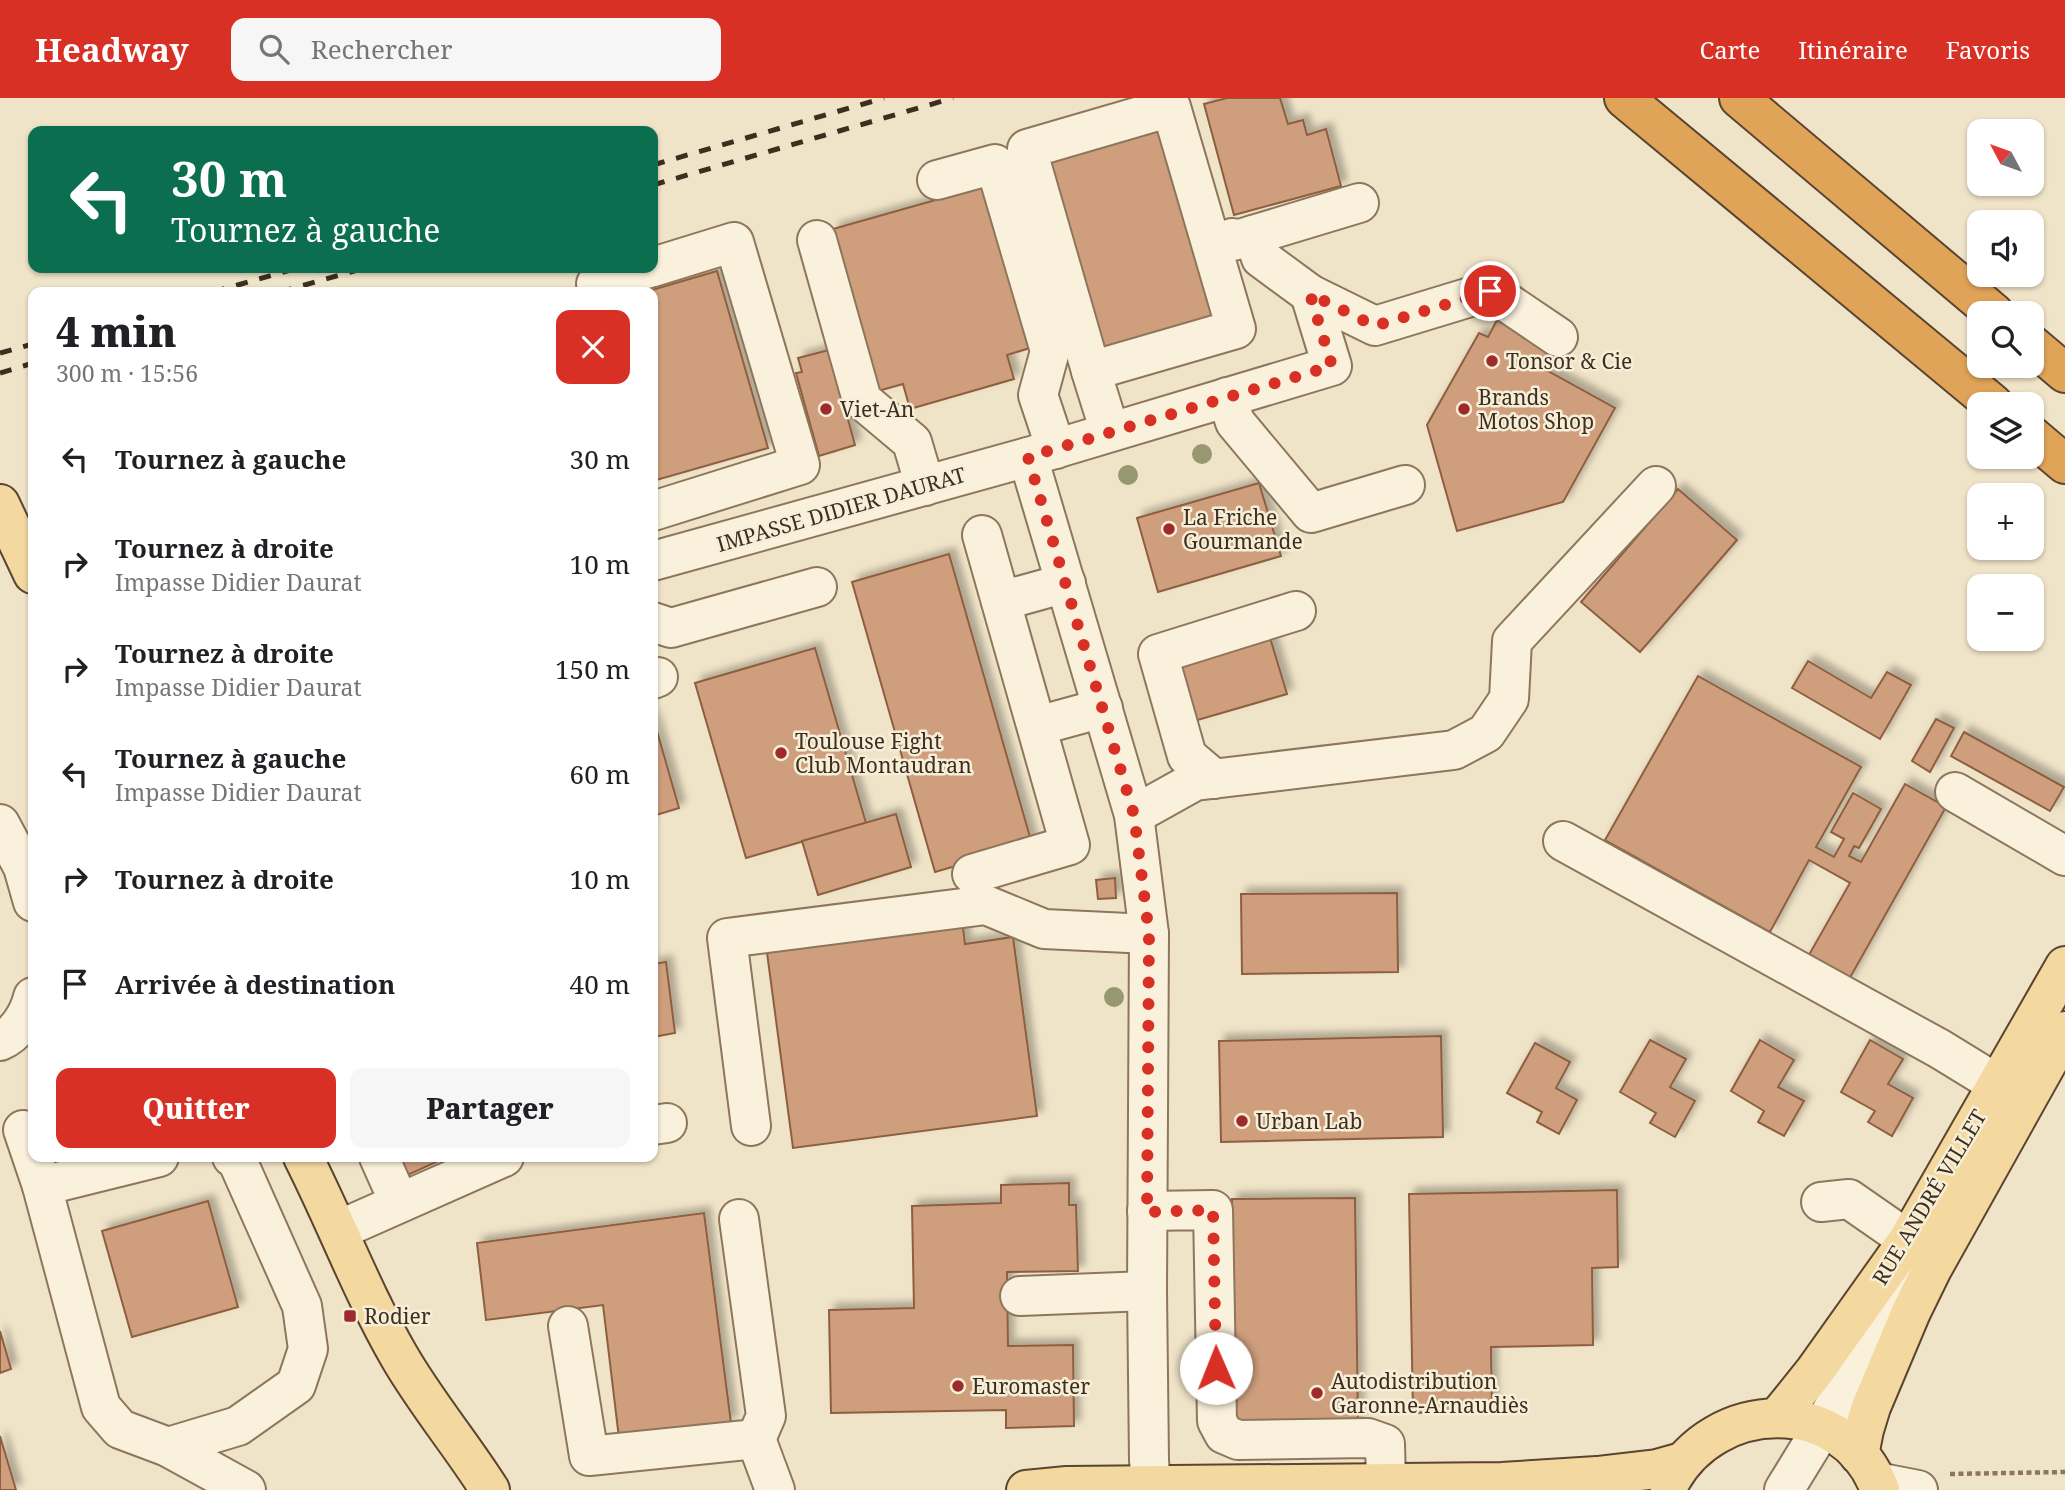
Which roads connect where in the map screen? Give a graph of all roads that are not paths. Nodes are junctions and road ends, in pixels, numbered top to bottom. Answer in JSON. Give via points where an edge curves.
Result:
{"nodes":[{"id":1,"x":1192,"y":98,"type":"edge"},
{"id":2,"x":1624,"y":98,"type":"edge"},
{"id":3,"x":1739,"y":98,"type":"edge"},
{"id":4,"x":937,"y":180,"type":"dead end"},
{"id":5,"x":1359,"y":203,"type":"dead end"},
{"id":6,"x":1253,"y":235,"type":"junction"},
{"id":7,"x":817,"y":240,"type":"dead end"},
{"id":8,"x":658,"y":265,"type":"edge"},
{"id":9,"x":632,"y":273,"type":"edge"},
{"id":10,"x":596,"y":284,"type":"dead end"},
{"id":11,"x":1310,"y":294,"type":"junction"},
{"id":12,"x":1980,"y":301,"type":"edge"},
{"id":13,"x":1558,"y":337,"type":"dead end"},
{"id":14,"x":2044,"y":355,"type":"edge"},
{"id":15,"x":1091,"y":372,"type":"junction"},
{"id":16,"x":2065,"y":373,"type":"edge"},
{"id":17,"x":1978,"y":392,"type":"edge"},
{"id":18,"x":1227,"y":397,"type":"junction"},
{"id":19,"x":1110,"y":432,"type":"junction"},
{"id":20,"x":2044,"y":446,"type":"edge"},
{"id":21,"x":1042,"y":453,"type":"junction"},
{"id":22,"x":2065,"y":464,"type":"edge"},
{"id":23,"x":1405,"y":485,"type":"dead end"},
{"id":24,"x":925,"y":486,"type":"junction"},
{"id":25,"x":1656,"y":486,"type":"dead end"},
{"id":26,"x":720,"y":490,"type":"junction"},
{"id":27,"x":0,"y":504,"type":"edge"},
{"id":28,"x":658,"y":509,"type":"edge"},
{"id":29,"x":982,"y":535,"type":"dead end"},
{"id":30,"x":734,"y":539,"type":"junction"},
{"id":31,"x":658,"y":560,"type":"edge"},
{"id":32,"x":28,"y":563,"type":"edge"},
{"id":33,"x":1066,"y":583,"type":"junction"},
{"id":34,"x":817,"y":587,"type":"dead end"},
{"id":35,"x":1001,"y":601,"type":"junction"},
{"id":36,"x":1296,"y":611,"type":"dead end"},
{"id":37,"x":658,"y":624,"type":"edge"},
{"id":38,"x":1102,"y":708,"type":"junction"},
{"id":39,"x":1037,"y":726,"type":"junction"},
{"id":40,"x":1214,"y":779,"type":"junction"},
{"id":41,"x":1955,"y":792,"type":"dead end"},
{"id":42,"x":1134,"y":815,"type":"junction"},
{"id":43,"x":0,"y":824,"type":"edge"},
{"id":44,"x":1563,"y":841,"type":"dead end"},
{"id":45,"x":2065,"y":856,"type":"edge"},
{"id":46,"x":972,"y":874,"type":"dead end"},
{"id":47,"x":28,"y":884,"type":"edge"},
{"id":48,"x":1149,"y":934,"type":"junction"},
{"id":49,"x":2065,"y":966,"type":"edge"},
{"id":50,"x":2065,"y":998,"type":"edge"},
{"id":51,"x":28,"y":1012,"type":"edge"},
{"id":52,"x":2065,"y":1031,"type":"edge"},
{"id":53,"x":0,"y":1041,"type":"edge"},
{"id":54,"x":1997,"y":1084,"type":"junction"},
{"id":55,"x":751,"y":1126,"type":"dead end"},
{"id":56,"x":22,"y":1128,"type":"edge"},
{"id":57,"x":28,"y":1145,"type":"edge"},
{"id":58,"x":34,"y":1162,"type":"edge"},
{"id":59,"x":139,"y":1162,"type":"edge"},
{"id":60,"x":238,"y":1162,"type":"edge"},
{"id":61,"x":305,"y":1162,"type":"edge"},
{"id":62,"x":381,"y":1162,"type":"edge"},
{"id":63,"x":492,"y":1162,"type":"edge"},
{"id":64,"x":42,"y":1186,"type":"junction"},
{"id":65,"x":399,"y":1202,"type":"junction"},
{"id":66,"x":1821,"y":1202,"type":"dead end"},
{"id":67,"x":1147,"y":1212,"type":"junction"},
{"id":68,"x":739,"y":1219,"type":"dead end"},
{"id":69,"x":339,"y":1230,"type":"junction"},
{"id":70,"x":1908,"y":1240,"type":"junction"},
{"id":71,"x":1147,"y":1291,"type":"junction"},
{"id":72,"x":1020,"y":1296,"type":"dead end"},
{"id":73,"x":568,"y":1326,"type":"dead end"},
{"id":74,"x":1777,"y":1418,"type":"junction"},
{"id":75,"x":1822,"y":1429,"type":"junction"},
{"id":76,"x":756,"y":1439,"type":"junction"},
{"id":77,"x":168,"y":1447,"type":"junction"},
{"id":78,"x":1674,"y":1476,"type":"edge"},
{"id":79,"x":1872,"y":1476,"type":"edge"},
{"id":80,"x":1385,"y":1482,"type":"junction"},
{"id":81,"x":1930,"y":1482,"type":"edge"},
{"id":82,"x":1151,"y":1486,"type":"junction"},
{"id":83,"x":1519,"y":1486,"type":"edge"},
{"id":84,"x":490,"y":1489,"type":"edge"},
{"id":85,"x":246,"y":1490,"type":"edge"},
{"id":86,"x":775,"y":1490,"type":"edge"},
{"id":87,"x":1026,"y":1490,"type":"edge"},
{"id":88,"x":1784,"y":1490,"type":"edge"}],
"edges":[{"from":1,"to":6,"type":"street","via":[[1233,241]]},
{"from":2,"to":17,"type":"highway"},
{"from":3,"to":12,"type":"highway"},
{"from":4,"to":21,"type":"street","via":[[995,164],[1050,351],[1038,394]]},
{"from":5,"to":6,"type":"street"},
{"from":6,"to":11,"type":"street","via":[[1261,258]]},
{"from":7,"to":24,"type":"street","via":[[862,400],[912,442]]},
{"from":8,"to":26,"type":"street","via":[[734,242],[800,465]]},
{"from":9,"to":10,"type":"street"},
{"from":11,"to":13,"type":"street","via":[[1375,326],[1490,291]]},
{"from":11,"to":18,"type":"street","name":"IMPASSE DIDIER DAURAT","via":[[1332,366]]},
{"from":14,"to":16,"type":"highway"},
{"from":15,"to":15,"type":"street","via":[[1236,329],[1171,107],[1027,149]]},
{"from":15,"to":19,"type":"street"},
{"from":18,"to":19,"type":"street","name":"IMPASSE DIDIER DAURAT"},
{"from":18,"to":23,"type":"street","via":[[1235,422],[1311,513]]},
{"from":19,"to":21,"type":"street","name":"IMPASSE DIDIER DAURAT"},
{"from":20,"to":22,"type":"highway"},
{"from":21,"to":24,"type":"street","name":"IMPASSE DIDIER DAURAT"},
{"from":21,"to":33,"type":"street"},
{"from":24,"to":30,"type":"street","name":"IMPASSE DIDIER DAURAT"},
{"from":25,"to":40,"type":"street","via":[[1512,641],[1509,699],[1486,733],[1454,750]]},
{"from":26,"to":28,"type":"street"},
{"from":26,"to":30,"type":"street"},
{"from":27,"to":32,"type":"main road"},
{"from":29,"to":35,"type":"street"},
{"from":30,"to":31,"type":"street","name":"IMPASSE DIDIER DAURAT"},
{"from":33,"to":35,"type":"street"},
{"from":33,"to":38,"type":"street"},
{"from":34,"to":37,"type":"street","via":[[671,628]]},
{"from":35,"to":39,"type":"street"},
{"from":36,"to":40,"type":"street","via":[[1158,654],[1187,756]]},
{"from":38,"to":39,"type":"street"},
{"from":38,"to":42,"type":"street"},
{"from":39,"to":46,"type":"street","via":[[1070,845]]},
{"from":40,"to":42,"type":"street","via":[[1195,781]]},
{"from":41,"to":45,"type":"street"},
{"from":42,"to":48,"type":"street"},
{"from":43,"to":47,"type":"street"},
{"from":44,"to":54,"type":"street"},
{"from":48,"to":55,"type":"street","via":[[1044,929],[986,905],[727,939]]},
{"from":48,"to":67,"type":"street"},
{"from":49,"to":54,"type":"main road","name":"RUE ANDRÉ VILLET"},
{"from":50,"to":75,"type":"street"},
{"from":51,"to":53,"type":"street","via":[[10,1037]]},
{"from":52,"to":79,"type":"main road","name":"RUE ANDRÉ VILLET","via":[[1916,1301],[1864,1430]]},
{"from":54,"to":70,"type":"main road","name":"RUE ANDRÉ VILLET"},
{"from":56,"to":57,"type":"street"},
{"from":58,"to":64,"type":"street"},
{"from":59,"to":64,"type":"street"},
{"from":60,"to":77,"type":"street","via":[[302,1306],[308,1349],[296,1385],[239,1426]]},
{"from":61,"to":69,"type":"main road"},
{"from":62,"to":65,"type":"street"},
{"from":63,"to":65,"type":"street"},
{"from":64,"to":77,"type":"street","via":[[101,1407],[120,1429]]},
{"from":65,"to":69,"type":"street"},
{"from":66,"to":70,"type":"street","via":[[1849,1199]]},
{"from":67,"to":71,"type":"street"},
{"from":67,"to":80,"type":"street","via":[[1213,1210],[1217,1421],[1224,1434],[1238,1440],[1368,1438],[1385,1444]]},
{"from":68,"to":76,"type":"street","via":[[766,1416]]},
{"from":69,"to":84,"type":"main road","via":[[399,1356]]},
{"from":70,"to":74,"type":"main road","name":"RUE ANDRÉ VILLET"},
{"from":71,"to":72,"type":"street"},
{"from":71,"to":82,"type":"street"},
{"from":73,"to":76,"type":"street","via":[[589,1456]]},
{"from":74,"to":75,"type":"main road"},
{"from":74,"to":78,"type":"main road","via":[[1749,1420],[1724,1429],[1701,1443]]},
{"from":75,"to":79,"type":"main road","via":[[1842,1440]]},
{"from":75,"to":88,"type":"street"},
{"from":76,"to":86,"type":"street"},
{"from":77,"to":85,"type":"street"},
{"from":78,"to":83,"type":"main road","via":[[1657,1469]]},
{"from":79,"to":81,"type":"street"},
{"from":80,"to":82,"type":"main road"},
{"from":80,"to":83,"type":"main road"},
{"from":82,"to":87,"type":"main road"}]}
